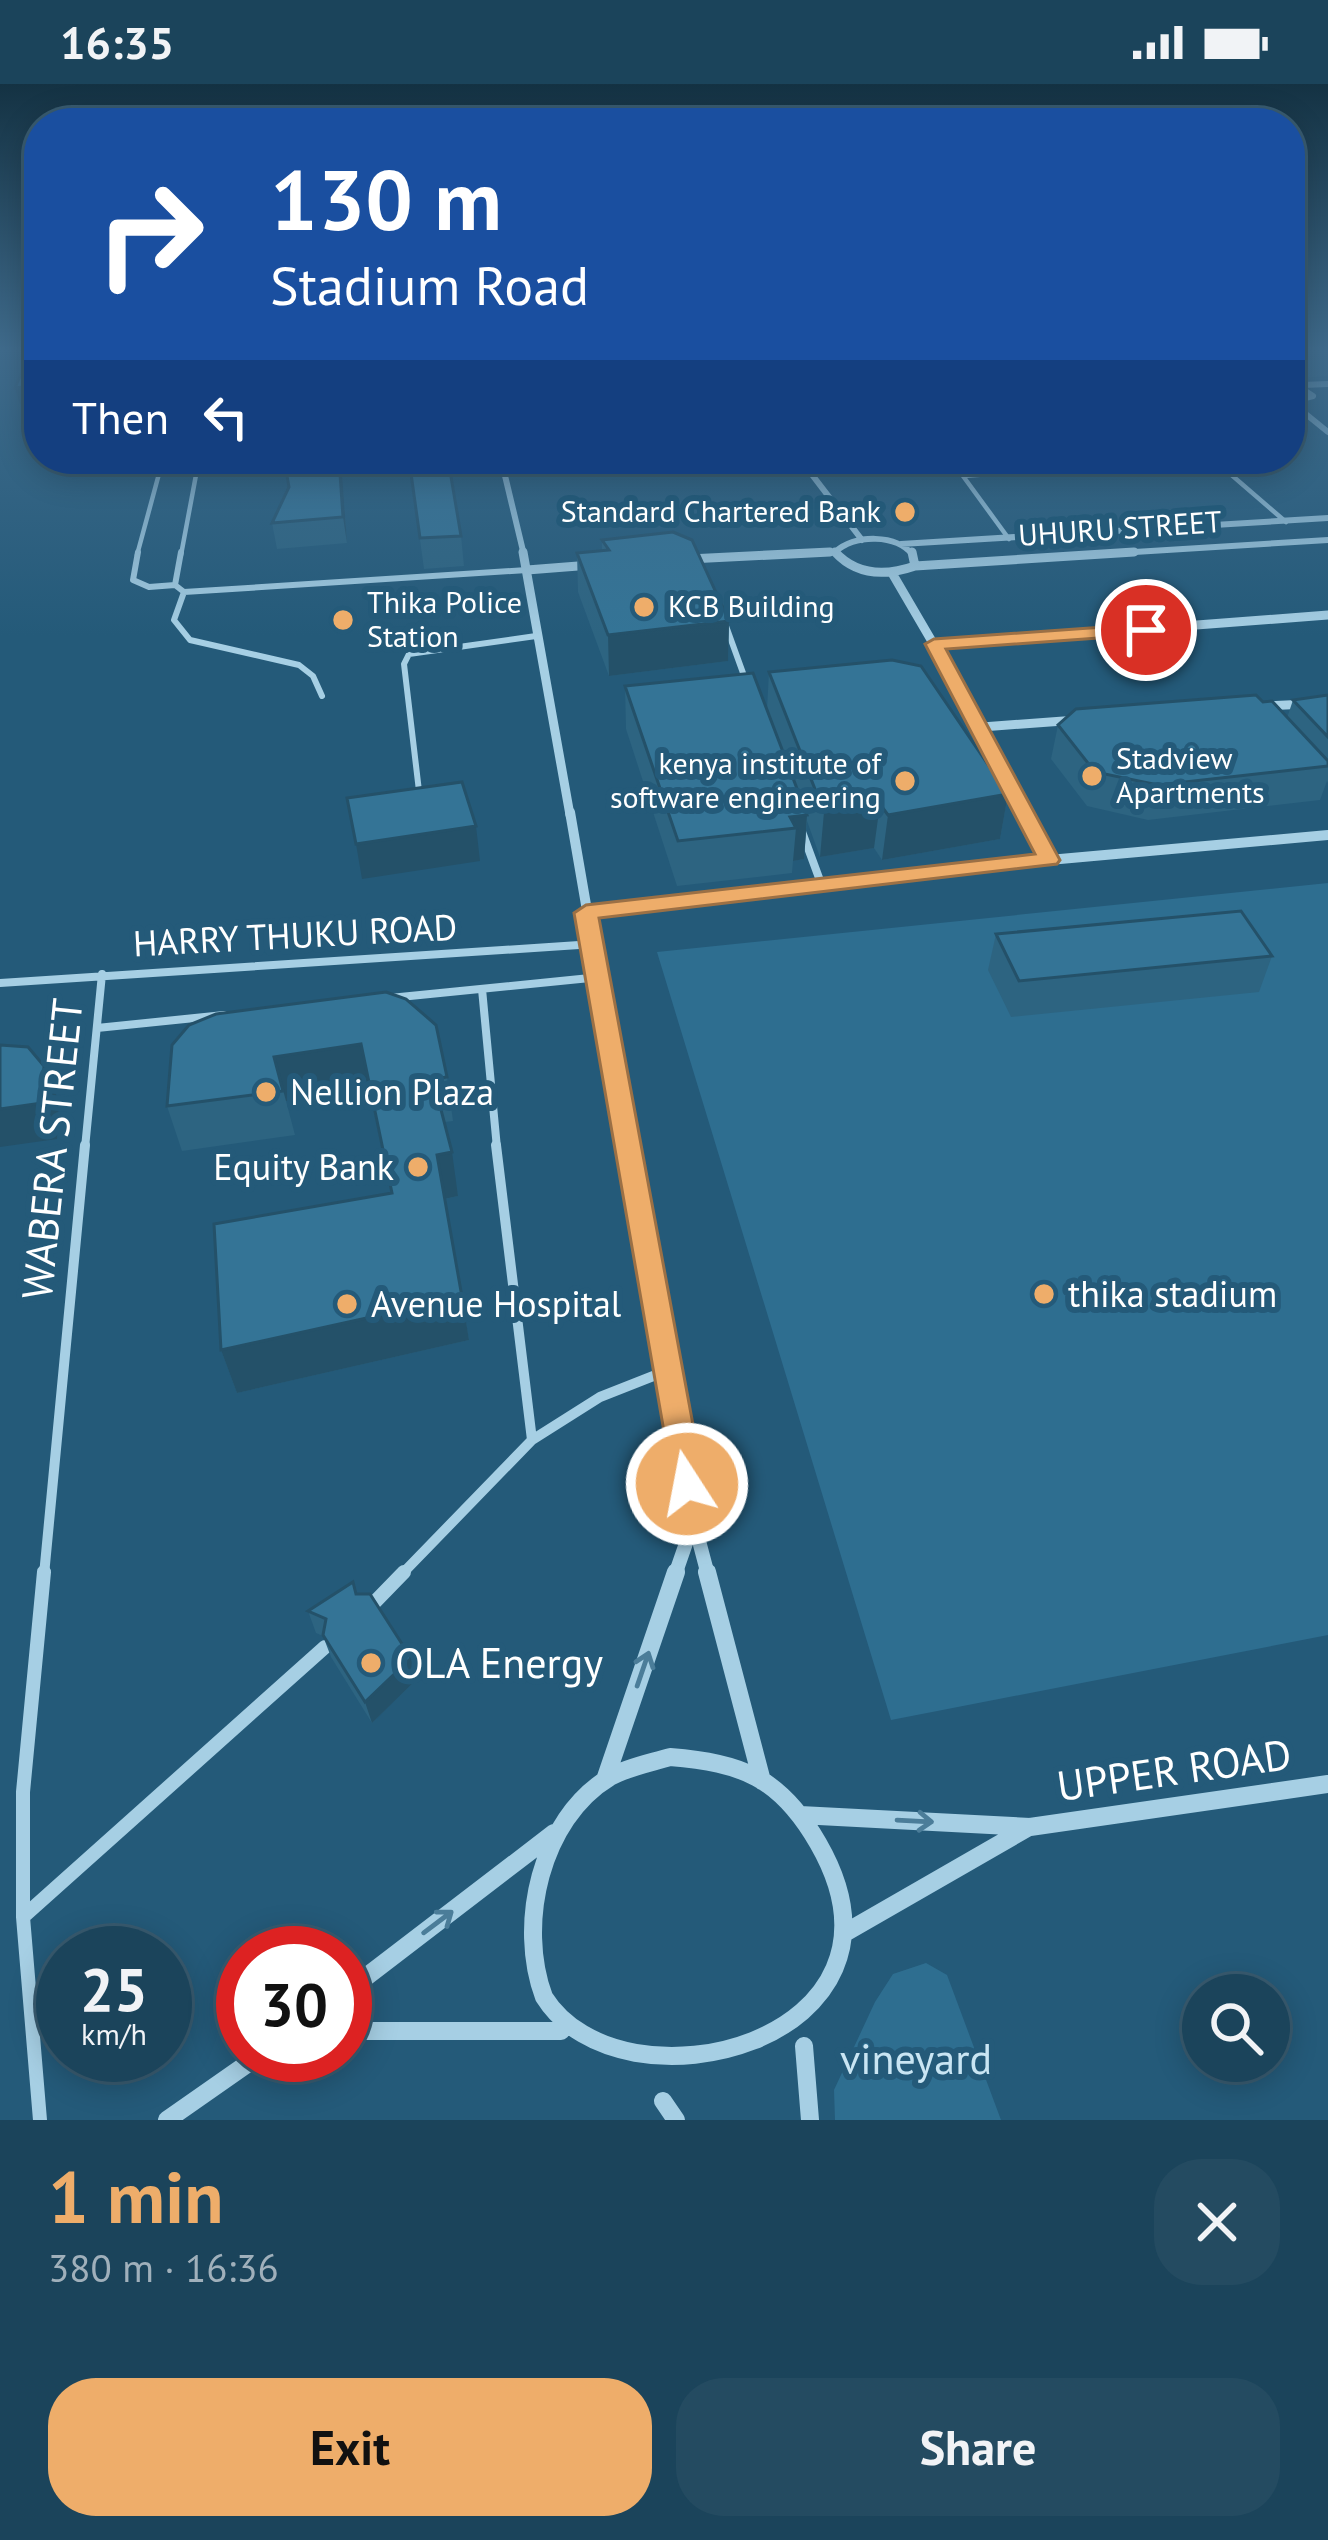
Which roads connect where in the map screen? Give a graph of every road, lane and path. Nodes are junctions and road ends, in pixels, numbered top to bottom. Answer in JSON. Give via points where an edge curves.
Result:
{"nodes":[{"id":1,"x":158,"y":474,"type":"edge"},
{"id":2,"x":196,"y":474,"type":"edge"},
{"id":3,"x":504,"y":474,"type":"edge"},
{"id":4,"x":811,"y":474,"type":"edge"},
{"id":5,"x":990,"y":474,"type":"edge"},
{"id":6,"x":1230,"y":474,"type":"edge"},
{"id":7,"x":1328,"y":518,"type":"edge"},
{"id":8,"x":1286,"y":522,"type":"junction"},
{"id":9,"x":1010,"y":539,"type":"junction"},
{"id":10,"x":862,"y":540,"type":"junction"},
{"id":11,"x":1328,"y":540,"type":"edge"},
{"id":12,"x":902,"y":544,"type":"junction"},
{"id":13,"x":835,"y":552,"type":"junction"},
{"id":14,"x":700,"y":558,"type":"junction"},
{"id":15,"x":679,"y":560,"type":"edge"},
{"id":16,"x":614,"y":564,"type":"edge"},
{"id":17,"x":915,"y":566,"type":"junction"},
{"id":18,"x":526,"y":570,"type":"junction"},
{"id":19,"x":892,"y":573,"type":"junction"},
{"id":20,"x":708,"y":580,"type":"edge"},
{"id":21,"x":175,"y":584,"type":"junction"},
{"id":22,"x":184,"y":592,"type":"junction"},
{"id":23,"x":1328,"y":615,"type":"edge"},
{"id":24,"x":724,"y":623,"type":"edge"},
{"id":25,"x":536,"y":637,"type":"junction"},
{"id":26,"x":934,"y":644,"type":"junction"},
{"id":27,"x":749,"y":689,"type":"edge"},
{"id":28,"x":322,"y":696,"type":"dead end"},
{"id":29,"x":1328,"y":703,"type":"edge"},
{"id":30,"x":1100,"y":718,"type":"edge"},
{"id":31,"x":1264,"y":725,"type":"edge"},
{"id":32,"x":982,"y":727,"type":"junction"},
{"id":33,"x":419,"y":791,"type":"edge"},
{"id":34,"x":798,"y":820,"type":"edge"},
{"id":35,"x":1328,"y":835,"type":"edge"},
{"id":36,"x":1049,"y":860,"type":"junction"},
{"id":37,"x":822,"y":886,"type":"junction"},
{"id":38,"x":586,"y":913,"type":"junction"},
{"id":39,"x":594,"y":944,"type":"junction"},
{"id":40,"x":102,"y":974,"type":"junction"},
{"id":41,"x":600,"y":977,"type":"junction"},
{"id":42,"x":0,"y":983,"type":"edge"},
{"id":43,"x":482,"y":989,"type":"junction"},
{"id":44,"x":368,"y":1000,"type":"edge"},
{"id":45,"x":232,"y":1014,"type":"edge"},
{"id":46,"x":97,"y":1028,"type":"junction"},
{"id":47,"x":666,"y":1371,"type":"junction"},
{"id":48,"x":532,"y":1440,"type":"junction"},
{"id":49,"x":694,"y":1522,"type":"junction"},
{"id":50,"x":370,"y":1607,"type":"edge"},
{"id":51,"x":325,"y":1647,"type":"edge"},
{"id":52,"x":605,"y":1780,"type":"junction"},
{"id":53,"x":762,"y":1781,"type":"junction"},
{"id":54,"x":1328,"y":1784,"type":"edge"},
{"id":55,"x":800,"y":1815,"type":"junction"},
{"id":56,"x":1030,"y":1827,"type":"junction"},
{"id":57,"x":556,"y":1832,"type":"junction"},
{"id":58,"x":23,"y":1917,"type":"junction"},
{"id":59,"x":843,"y":1934,"type":"junction"},
{"id":60,"x":372,"y":1972,"type":"edge"},
{"id":61,"x":372,"y":2031,"type":"edge"},
{"id":62,"x":561,"y":2031,"type":"junction"},
{"id":63,"x":804,"y":2046,"type":"junction"},
{"id":64,"x":591,"y":2062,"type":"dead end"},
{"id":65,"x":781,"y":2068,"type":"dead end"},
{"id":66,"x":221,"y":2082,"type":"edge"},
{"id":67,"x":40,"y":2120,"type":"edge"},
{"id":68,"x":166,"y":2120,"type":"edge"},
{"id":69,"x":810,"y":2120,"type":"edge"}],
"edges":[{"from":1,"to":21,"type":"lane","via":[[133,580]]},
{"from":2,"to":21,"type":"lane"},
{"from":3,"to":18,"type":"street"},
{"from":4,"to":10,"type":"street"},
{"from":5,"to":9,"type":"lane","via":[[963,476]]},
{"from":6,"to":8,"type":"lane"},
{"from":7,"to":8,"type":"street","name":"UHURU STREET"},
{"from":8,"to":9,"type":"street","name":"UHURU STREET"},
{"from":9,"to":12,"type":"street","name":"UHURU STREET"},
{"from":10,"to":12,"type":"street","name":"UHURU STREET"},
{"from":10,"to":13,"type":"street"},
{"from":11,"to":17,"type":"street","name":"UHURU STREET"},
{"from":12,"to":17,"type":"street"},
{"from":13,"to":14,"type":"street"},
{"from":13,"to":19,"type":"street","via":[[857,568]]},
{"from":14,"to":15,"type":"street"},
{"from":14,"to":20,"type":"lane"},
{"from":16,"to":18,"type":"street"},
{"from":17,"to":19,"type":"street","name":"UHURU STREET"},
{"from":18,"to":22,"type":"lane"},
{"from":18,"to":25,"type":"street"},
{"from":19,"to":26,"type":"street"},
{"from":21,"to":22,"type":"lane"},
{"from":22,"to":28,"type":"lane","via":[[174,620],[190,640],[299,664]]},
{"from":23,"to":26,"type":"street"},
{"from":24,"to":27,"type":"lane"},
{"from":25,"to":33,"type":"lane","via":[[409,654]]},
{"from":25,"to":38,"type":"street"},
{"from":26,"to":32,"type":"street"},
{"from":29,"to":31,"type":"street","via":[[1248,707]]},
{"from":30,"to":32,"type":"street"},
{"from":32,"to":36,"type":"street"},
{"from":34,"to":37,"type":"lane"},
{"from":35,"to":36,"type":"street"},
{"from":36,"to":37,"type":"street"},
{"from":37,"to":38,"type":"street"},
{"from":38,"to":39,"type":"street"},
{"from":39,"to":40,"type":"lane","name":"HARRY THUKU ROAD"},
{"from":39,"to":41,"type":"street"},
{"from":40,"to":42,"type":"lane","name":"HARRY THUKU ROAD"},
{"from":40,"to":46,"type":"lane","name":"WABERA STREET"},
{"from":41,"to":43,"type":"lane"},
{"from":41,"to":47,"type":"street"},
{"from":43,"to":44,"type":"lane"},
{"from":43,"to":48,"type":"lane"},
{"from":45,"to":46,"type":"lane"},
{"from":46,"to":58,"type":"lane","name":"WABERA STREET","via":[[23,1792]]},
{"from":47,"to":48,"type":"lane","via":[[600,1397]]},
{"from":47,"to":49,"type":"street"},
{"from":48,"to":50,"type":"lane"},
{"from":52,"to":49,"type":"street","one_way":true},
{"from":49,"to":53,"type":"street"},
{"from":51,"to":58,"type":"lane"},
{"from":52,"to":53,"type":"street","via":[[670,1757],[728,1762]]},
{"from":52,"to":57,"type":"street"},
{"from":53,"to":55,"type":"street"},
{"from":54,"to":56,"type":"street","name":"UPPER ROAD"},
{"from":55,"to":56,"type":"street","one_way":true},
{"from":55,"to":59,"type":"street","via":[[822,1844]]},
{"from":56,"to":59,"type":"street"},
{"from":60,"to":57,"type":"street","one_way":true},
{"from":57,"to":62,"type":"street","via":[[531,1906],[535,1970]]},
{"from":58,"to":67,"type":"lane","name":"WABERA STREET"},
{"from":59,"to":63,"type":"street","via":[[830,2004]]},
{"from":61,"to":62,"type":"street"},
{"from":62,"to":64,"type":"street"},
{"from":63,"to":65,"type":"street"},
{"from":63,"to":69,"type":"street"},
{"from":66,"to":68,"type":"street"}]}
